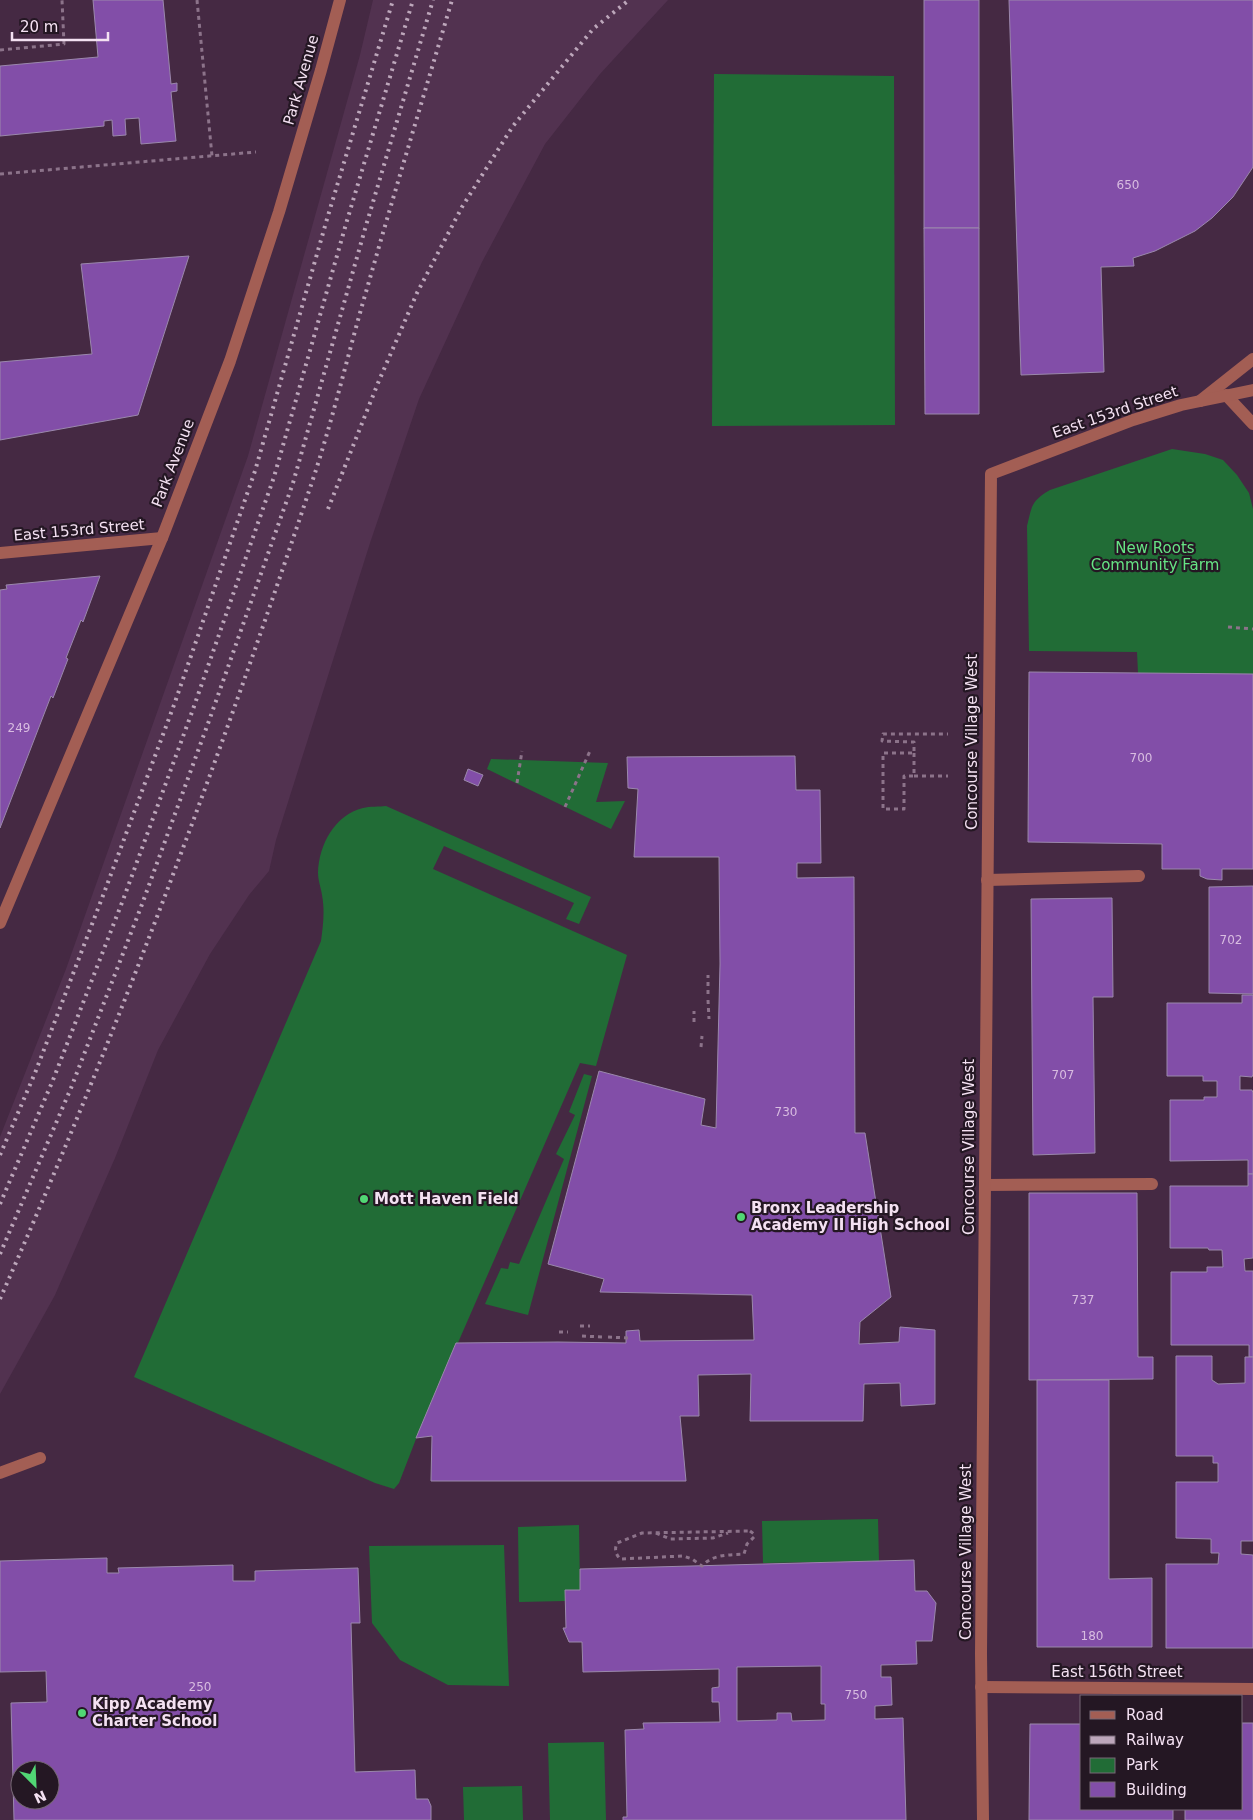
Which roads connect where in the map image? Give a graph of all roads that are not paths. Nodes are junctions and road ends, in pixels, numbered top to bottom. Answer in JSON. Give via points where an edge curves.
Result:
{"nodes":[{"id":1,"x":340,"y":0,"type":"edge"},
{"id":2,"x":1253,"y":359,"type":"edge"},
{"id":3,"x":1253,"y":390,"type":"edge"},
{"id":4,"x":1226,"y":395,"type":"junction"},
{"id":5,"x":1200,"y":401,"type":"junction"},
{"id":6,"x":1253,"y":424,"type":"edge"},
{"id":7,"x":991,"y":474,"type":"joint"},
{"id":8,"x":162,"y":538,"type":"junction"},
{"id":9,"x":0,"y":553,"type":"edge"},
{"id":10,"x":1139,"y":876,"type":"dead end"},
{"id":11,"x":987,"y":880,"type":"junction"},
{"id":12,"x":0,"y":923,"type":"edge"},
{"id":13,"x":1152,"y":1184,"type":"dead end"},
{"id":14,"x":985,"y":1185,"type":"junction"},
{"id":15,"x":40,"y":1458,"type":"dead end"},
{"id":16,"x":0,"y":1473,"type":"edge"},
{"id":17,"x":981,"y":1687,"type":"junction"},
{"id":18,"x":1253,"y":1689,"type":"edge"},
{"id":19,"x":983,"y":1820,"type":"edge"}],
"edges":[{"from":1,"to":8,"type":"street","name":"Park Avenue","via":[[282,202],[230,360]]},
{"from":2,"to":5,"type":"street"},
{"from":3,"to":4,"type":"street","name":"East 153rd Street"},
{"from":4,"to":5,"type":"street","name":"East 153rd Street"},
{"from":4,"to":6,"type":"street"},
{"from":5,"to":7,"type":"street","name":"East 153rd Street","via":[[1133,420]]},
{"from":7,"to":11,"type":"street","name":"Concourse Village West"},
{"from":8,"to":9,"type":"street","name":"East 153rd Street"},
{"from":8,"to":12,"type":"street","name":"Park Avenue"},
{"from":10,"to":11,"type":"street"},
{"from":11,"to":14,"type":"street","name":"Concourse Village West"},
{"from":13,"to":14,"type":"street"},
{"from":14,"to":17,"type":"street","name":"Concourse Village West"},
{"from":15,"to":16,"type":"street"},
{"from":17,"to":18,"type":"street","name":"East 156th Street"},
{"from":17,"to":19,"type":"street","name":"Concourse Village West"}]}
